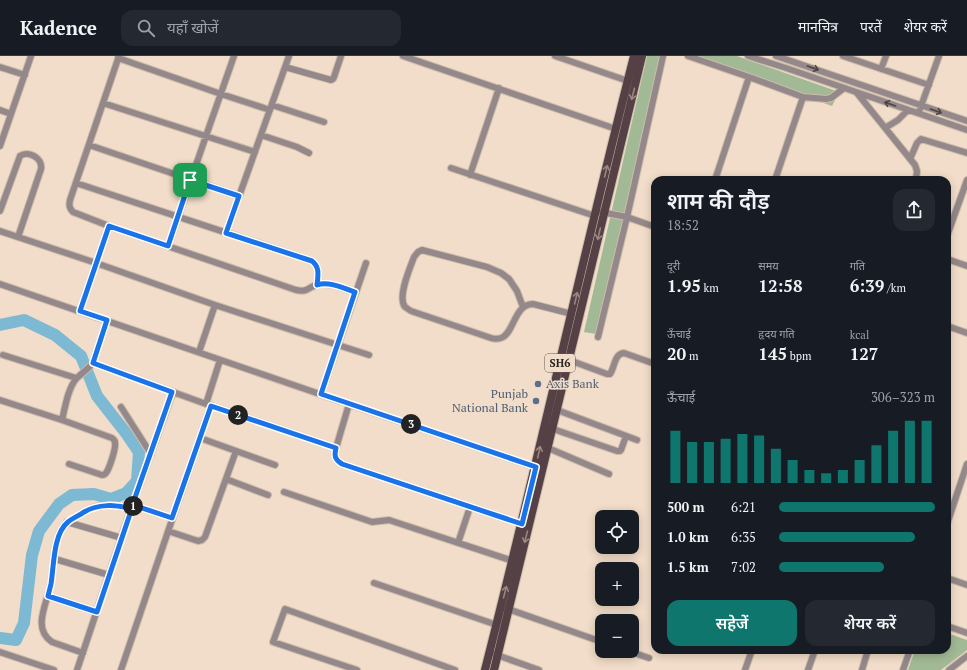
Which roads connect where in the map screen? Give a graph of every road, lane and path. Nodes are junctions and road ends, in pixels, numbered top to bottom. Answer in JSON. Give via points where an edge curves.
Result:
{"nodes":[{"id":1,"x":31,"y":56,"type":"edge"},
{"id":2,"x":234,"y":56,"type":"edge"},
{"id":3,"x":289,"y":56,"type":"edge"},
{"id":4,"x":341,"y":56,"type":"edge"},
{"id":5,"x":404,"y":56,"type":"edge"},
{"id":6,"x":555,"y":56,"type":"edge"},
{"id":7,"x":634,"y":56,"type":"edge"},
{"id":8,"x":642,"y":56,"type":"edge"},
{"id":9,"x":663,"y":56,"type":"edge"},
{"id":10,"x":688,"y":56,"type":"edge"},
{"id":11,"x":748,"y":56,"type":"edge"},
{"id":12,"x":776,"y":56,"type":"edge"},
{"id":13,"x":842,"y":56,"type":"edge"},
{"id":14,"x":886,"y":56,"type":"edge"},
{"id":15,"x":939,"y":56,"type":"edge"},
{"id":16,"x":119,"y":57,"type":"edge"},
{"id":17,"x":789,"y":58,"type":"edge"},
{"id":18,"x":0,"y":67,"type":"edge"},
{"id":19,"x":285,"y":67,"type":"junction"},
{"id":20,"x":786,"y":68,"type":"junction"},
{"id":21,"x":881,"y":69,"type":"junction"},
{"id":22,"x":25,"y":75,"type":"junction"},
{"id":23,"x":749,"y":77,"type":"junction"},
{"id":24,"x":628,"y":81,"type":"junction"},
{"id":25,"x":929,"y":85,"type":"junction"},
{"id":26,"x":499,"y":88,"type":"junction"},
{"id":27,"x":844,"y":88,"type":"junction"},
{"id":28,"x":856,"y":92,"type":"junction"},
{"id":29,"x":221,"y":94,"type":"junction"},
{"id":30,"x":803,"y":97,"type":"junction"},
{"id":31,"x":103,"y":103,"type":"junction"},
{"id":32,"x":922,"y":106,"type":"junction"},
{"id":33,"x":271,"y":107,"type":"junction"},
{"id":34,"x":0,"y":110,"type":"edge"},
{"id":35,"x":908,"y":110,"type":"junction"},
{"id":36,"x":12,"y":114,"type":"junction"},
{"id":37,"x":919,"y":114,"type":"junction"},
{"id":38,"x":967,"y":121,"type":"edge"},
{"id":39,"x":324,"y":122,"type":"dead end"},
{"id":40,"x":885,"y":128,"type":"junction"},
{"id":41,"x":616,"y":129,"type":"junction"},
{"id":42,"x":967,"y":130,"type":"edge"},
{"id":43,"x":261,"y":135,"type":"junction"},
{"id":44,"x":206,"y":136,"type":"junction"},
{"id":45,"x":89,"y":145,"type":"junction"},
{"id":46,"x":0,"y":146,"type":"edge"},
{"id":47,"x":255,"y":152,"type":"junction"},
{"id":48,"x":309,"y":153,"type":"dead end"},
{"id":49,"x":967,"y":153,"type":"edge"},
{"id":50,"x":910,"y":159,"type":"junction"},
{"id":51,"x":452,"y":168,"type":"dead end"},
{"id":52,"x":470,"y":175,"type":"junction"},
{"id":53,"x":716,"y":176,"type":"edge"},
{"id":54,"x":776,"y":176,"type":"edge"},
{"id":55,"x":917,"y":176,"type":"edge"},
{"id":56,"x":190,"y":180,"type":"junction"},
{"id":57,"x":967,"y":180,"type":"edge"},
{"id":58,"x":76,"y":183,"type":"junction"},
{"id":59,"x":239,"y":196,"type":"junction"},
{"id":60,"x":0,"y":211,"type":"edge"},
{"id":61,"x":598,"y":214,"type":"junction"},
{"id":62,"x":178,"y":217,"type":"junction"},
{"id":63,"x":627,"y":217,"type":"junction"},
{"id":64,"x":951,"y":225,"type":"edge"},
{"id":65,"x":109,"y":226,"type":"junction"},
{"id":66,"x":651,"y":226,"type":"edge"},
{"id":67,"x":0,"y":231,"type":"edge"},
{"id":68,"x":226,"y":233,"type":"junction"},
{"id":69,"x":18,"y":237,"type":"junction"},
{"id":70,"x":168,"y":246,"type":"junction"},
{"id":71,"x":951,"y":260,"type":"edge"},
{"id":72,"x":96,"y":263,"type":"junction"},
{"id":73,"x":366,"y":263,"type":"dead end"},
{"id":74,"x":967,"y":266,"type":"edge"},
{"id":75,"x":0,"y":284,"type":"edge"},
{"id":76,"x":317,"y":285,"type":"junction"},
{"id":77,"x":355,"y":292,"type":"junction"},
{"id":78,"x":215,"y":305,"type":"junction"},
{"id":79,"x":523,"y":307,"type":"junction"},
{"id":80,"x":80,"y":311,"type":"junction"},
{"id":81,"x":572,"y":314,"type":"junction"},
{"id":82,"x":107,"y":320,"type":"junction"},
{"id":83,"x":951,"y":327,"type":"edge"},
{"id":84,"x":967,"y":333,"type":"edge"},
{"id":85,"x":598,"y":337,"type":"dead end"},
{"id":86,"x":338,"y":345,"type":"junction"},
{"id":87,"x":199,"y":352,"type":"junction"},
{"id":88,"x":3,"y":355,"type":"dead end"},
{"id":89,"x":369,"y":356,"type":"dead end"},
{"id":90,"x":220,"y":360,"type":"junction"},
{"id":91,"x":569,"y":360,"type":"junction"},
{"id":92,"x":651,"y":363,"type":"edge"},
{"id":93,"x":91,"y":365,"type":"junction"},
{"id":94,"x":76,"y":378,"type":"junction"},
{"id":95,"x":172,"y":392,"type":"junction"},
{"id":96,"x":321,"y":394,"type":"junction"},
{"id":97,"x":0,"y":400,"type":"edge"},
{"id":98,"x":349,"y":404,"type":"junction"},
{"id":99,"x":208,"y":405,"type":"junction"},
{"id":100,"x":121,"y":407,"type":"dead end"},
{"id":101,"x":557,"y":410,"type":"junction"},
{"id":102,"x":62,"y":420,"type":"junction"},
{"id":103,"x":552,"y":429,"type":"junction"},
{"id":104,"x":626,"y":436,"type":"junction"},
{"id":105,"x":200,"y":438,"type":"junction"},
{"id":106,"x":638,"y":440,"type":"dead end"},
{"id":107,"x":336,"y":448,"type":"junction"},
{"id":108,"x":548,"y":448,"type":"junction"},
{"id":109,"x":236,"y":451,"type":"junction"},
{"id":110,"x":151,"y":454,"type":"junction"},
{"id":111,"x":69,"y":464,"type":"dead end"},
{"id":112,"x":967,"y":464,"type":"edge"},
{"id":113,"x":275,"y":465,"type":"dead end"},
{"id":114,"x":536,"y":467,"type":"junction"},
{"id":115,"x":610,"y":474,"type":"dead end"},
{"id":116,"x":226,"y":479,"type":"junction"},
{"id":117,"x":284,"y":492,"type":"dead end"},
{"id":118,"x":268,"y":495,"type":"dead end"},
{"id":119,"x":132,"y":507,"type":"junction"},
{"id":120,"x":470,"y":507,"type":"junction"},
{"id":121,"x":951,"y":512,"type":"edge"},
{"id":122,"x":172,"y":518,"type":"junction"},
{"id":123,"x":67,"y":522,"type":"junction"},
{"id":124,"x":522,"y":524,"type":"junction"},
{"id":125,"x":168,"y":531,"type":"junction"},
{"id":126,"x":122,"y":538,"type":"junction"},
{"id":127,"x":458,"y":543,"type":"junction"},
{"id":128,"x":54,"y":559,"type":"junction"},
{"id":129,"x":513,"y":561,"type":"junction"},
{"id":130,"x":109,"y":575,"type":"junction"},
{"id":131,"x":951,"y":579,"type":"edge"},
{"id":132,"x":374,"y":583,"type":"dead end"},
{"id":133,"x":967,"y":585,"type":"edge"},
{"id":134,"x":48,"y":596,"type":"junction"},
{"id":135,"x":505,"y":608,"type":"junction"},
{"id":136,"x":97,"y":612,"type":"junction"},
{"id":137,"x":497,"y":625,"type":"junction"},
{"id":138,"x":951,"y":627,"type":"edge"},
{"id":139,"x":967,"y":633,"type":"edge"},
{"id":140,"x":595,"y":640,"type":"edge"},
{"id":141,"x":0,"y":652,"type":"edge"},
{"id":142,"x":82,"y":653,"type":"junction"},
{"id":143,"x":494,"y":654,"type":"junction"},
{"id":144,"x":751,"y":654,"type":"edge"},
{"id":145,"x":814,"y":654,"type":"edge"},
{"id":146,"x":867,"y":654,"type":"edge"},
{"id":147,"x":909,"y":654,"type":"edge"},
{"id":148,"x":639,"y":655,"type":"edge"},
{"id":149,"x":967,"y":656,"type":"edge"},
{"id":150,"x":649,"y":658,"type":"dead end"},
{"id":151,"x":518,"y":662,"type":"junction"},
{"id":152,"x":40,"y":668,"type":"edge"},
{"id":153,"x":54,"y":670,"type":"edge"},
{"id":154,"x":77,"y":670,"type":"edge"},
{"id":155,"x":121,"y":670,"type":"edge"},
{"id":156,"x":357,"y":670,"type":"edge"},
{"id":157,"x":455,"y":670,"type":"edge"},
{"id":158,"x":485,"y":670,"type":"edge"},
{"id":159,"x":494,"y":670,"type":"edge"},
{"id":160,"x":516,"y":670,"type":"edge"},
{"id":161,"x":539,"y":670,"type":"edge"},
{"id":162,"x":745,"y":670,"type":"edge"},
{"id":163,"x":808,"y":670,"type":"edge"},
{"id":164,"x":862,"y":670,"type":"edge"},
{"id":165,"x":903,"y":670,"type":"edge"},
{"id":166,"x":949,"y":670,"type":"edge"}],
"edges":[{"from":1,"to":22,"type":"street"},
{"from":2,"to":29,"type":"street"},
{"from":3,"to":19,"type":"street"},
{"from":4,"to":19,"type":"street","via":[[331,80]]},
{"from":5,"to":26,"type":"street"},
{"from":6,"to":24,"type":"street"},
{"from":7,"to":24,"type":"main road","number":"SH6"},
{"from":8,"to":61,"type":"main road","number":"SH6","one_way":true},
{"from":9,"to":63,"type":"street"},
{"from":10,"to":23,"type":"street"},
{"from":11,"to":20,"type":"street"},
{"from":12,"to":17,"type":"street"},
{"from":13,"to":21,"type":"street"},
{"from":14,"to":21,"type":"street"},
{"from":15,"to":25,"type":"street"},
{"from":16,"to":29,"type":"street"},
{"from":16,"to":31,"type":"street"},
{"from":17,"to":20,"type":"street"},
{"from":17,"to":32,"type":"street","one_way":true},
{"from":18,"to":22,"type":"street"},
{"from":19,"to":33,"type":"street"},
{"from":20,"to":27,"type":"street"},
{"from":21,"to":25,"type":"street"},
{"from":22,"to":36,"type":"street"},
{"from":23,"to":30,"type":"street"},
{"from":23,"to":53,"type":"street"},
{"from":24,"to":41,"type":"main road","number":"SH6"},
{"from":25,"to":32,"type":"street"},
{"from":26,"to":41,"type":"street"},
{"from":26,"to":52,"type":"street"},
{"from":27,"to":28,"type":"street"},
{"from":27,"to":30,"type":"street","via":[[831,98]]},
{"from":35,"to":28,"type":"street","one_way":true},
{"from":28,"to":40,"type":"street"},
{"from":29,"to":33,"type":"street"},
{"from":29,"to":44,"type":"street"},
{"from":30,"to":54,"type":"street"},
{"from":31,"to":44,"type":"street"},
{"from":31,"to":45,"type":"street"},
{"from":32,"to":37,"type":"street"},
{"from":32,"to":38,"type":"street","one_way":true},
{"from":33,"to":39,"type":"street"},
{"from":33,"to":43,"type":"street"},
{"from":34,"to":36,"type":"street"},
{"from":35,"to":37,"type":"street"},
{"from":35,"to":40,"type":"street"},
{"from":36,"to":46,"type":"street"},
{"from":37,"to":42,"type":"street"},
{"from":40,"to":50,"type":"street"},
{"from":61,"to":41,"type":"main road","number":"SH6","one_way":true},
{"from":43,"to":47,"type":"street"},
{"from":43,"to":48,"type":"street"},
{"from":44,"to":47,"type":"street"},
{"from":44,"to":56,"type":"street"},
{"from":45,"to":56,"type":"street"},
{"from":45,"to":58,"type":"street"},
{"from":47,"to":59,"type":"street"},
{"from":49,"to":50,"type":"street","via":[[921,139]]},
{"from":50,"to":55,"type":"street","via":[[918,171]]},
{"from":51,"to":52,"type":"street"},
{"from":52,"to":61,"type":"street"},
{"from":56,"to":59,"type":"street"},
{"from":56,"to":62,"type":"street"},
{"from":57,"to":64,"type":"street"},
{"from":58,"to":62,"type":"street"},
{"from":58,"to":65,"type":"street","via":[[70,200],[73,212]]},
{"from":59,"to":68,"type":"street"},
{"from":60,"to":69,"type":"street","via":[[20,156],[26,154],[38,159],[42,165],[41,169]]},
{"from":61,"to":63,"type":"street"},
{"from":81,"to":61,"type":"main road","number":"SH6","one_way":true},
{"from":61,"to":91,"type":"main road","number":"SH6","one_way":true},
{"from":62,"to":68,"type":"street"},
{"from":62,"to":70,"type":"street"},
{"from":63,"to":66,"type":"street"},
{"from":63,"to":85,"type":"street"},
{"from":65,"to":70,"type":"street"},
{"from":65,"to":72,"type":"street"},
{"from":67,"to":69,"type":"street"},
{"from":68,"to":76,"type":"street","via":[[312,261],[318,267]]},
{"from":69,"to":72,"type":"street"},
{"from":70,"to":76,"type":"street","via":[[296,290],[306,291]]},
{"from":71,"to":74,"type":"street"},
{"from":72,"to":78,"type":"street"},
{"from":72,"to":80,"type":"street"},
{"from":73,"to":77,"type":"street"},
{"from":75,"to":80,"type":"street"},
{"from":76,"to":77,"type":"street","via":[[328,284]]},
{"from":77,"to":86,"type":"street"},
{"from":78,"to":86,"type":"street"},
{"from":78,"to":87,"type":"street"},
{"from":79,"to":79,"type":"street","via":[[517,291],[501,273],[422,250],[414,257],[402,295],[405,307],[411,311],[497,339],[506,335]]},
{"from":79,"to":81,"type":"street","via":[[533,304]]},
{"from":80,"to":82,"type":"street"},
{"from":114,"to":81,"type":"main road","number":"SH6","one_way":true},
{"from":82,"to":87,"type":"street"},
{"from":82,"to":93,"type":"street"},
{"from":83,"to":84,"type":"street"},
{"from":86,"to":89,"type":"street"},
{"from":86,"to":96,"type":"street"},
{"from":87,"to":90,"type":"street"},
{"from":88,"to":94,"type":"street"},
{"from":90,"to":96,"type":"street"},
{"from":90,"to":99,"type":"street"},
{"from":91,"to":92,"type":"street","via":[[607,374],[612,371],[620,353]]},
{"from":91,"to":101,"type":"main road","number":"SH6"},
{"from":93,"to":94,"type":"street"},
{"from":93,"to":95,"type":"street"},
{"from":94,"to":102,"type":"street"},
{"from":95,"to":99,"type":"street"},
{"from":95,"to":110,"type":"street"},
{"from":96,"to":98,"type":"street"},
{"from":97,"to":102,"type":"street"},
{"from":98,"to":107,"type":"street"},
{"from":98,"to":114,"type":"street"},
{"from":99,"to":105,"type":"street"},
{"from":99,"to":107,"type":"street"},
{"from":100,"to":110,"type":"street"},
{"from":101,"to":103,"type":"main road","number":"SH6"},
{"from":101,"to":104,"type":"street"},
{"from":102,"to":111,"type":"street","via":[[112,438],[116,445],[105,474],[98,475]]},
{"from":103,"to":104,"type":"street","via":[[617,451],[621,450]]},
{"from":103,"to":108,"type":"main road","number":"SH6"},
{"from":104,"to":106,"type":"street"},
{"from":105,"to":109,"type":"street"},
{"from":105,"to":122,"type":"street"},
{"from":107,"to":120,"type":"street","via":[[335,458],[342,464]]},
{"from":108,"to":115,"type":"street"},
{"from":108,"to":135,"type":"main road","number":"SH6","one_way":true},
{"from":109,"to":113,"type":"street"},
{"from":109,"to":116,"type":"street"},
{"from":110,"to":119,"type":"street"},
{"from":112,"to":121,"type":"street"},
{"from":114,"to":124,"type":"main road","number":"SH6"},
{"from":116,"to":118,"type":"street"},
{"from":116,"to":125,"type":"street","via":[[202,540]]},
{"from":117,"to":127,"type":"street","via":[[372,522],[389,520]]},
{"from":119,"to":122,"type":"street"},
{"from":119,"to":123,"type":"street","via":[[95,507]]},
{"from":119,"to":126,"type":"street"},
{"from":120,"to":124,"type":"street"},
{"from":120,"to":127,"type":"street"},
{"from":122,"to":125,"type":"street"},
{"from":123,"to":126,"type":"street"},
{"from":123,"to":128,"type":"street","via":[[59,536]]},
{"from":124,"to":129,"type":"main road","number":"SH6"},
{"from":125,"to":155,"type":"street"},
{"from":126,"to":130,"type":"street"},
{"from":127,"to":129,"type":"street"},
{"from":128,"to":130,"type":"street"},
{"from":128,"to":134,"type":"street"},
{"from":135,"to":129,"type":"main road","number":"SH6","one_way":true},
{"from":130,"to":136,"type":"street"},
{"from":131,"to":133,"type":"street"},
{"from":132,"to":137,"type":"street"},
{"from":134,"to":136,"type":"street"},
{"from":134,"to":142,"type":"street","via":[[42,618],[43,634],[52,642]]},
{"from":135,"to":137,"type":"main road","number":"SH6"},
{"from":135,"to":140,"type":"street"},
{"from":135,"to":143,"type":"main road","number":"SH6"},
{"from":136,"to":142,"type":"street"},
{"from":137,"to":143,"type":"main road","number":"SH6"},
{"from":138,"to":139,"type":"street"},
{"from":141,"to":152,"type":"street"},
{"from":142,"to":154,"type":"street"},
{"from":143,"to":151,"type":"street"},
{"from":143,"to":158,"type":"main road","number":"SH6"},
{"from":143,"to":159,"type":"main road","number":"SH6"},
{"from":144,"to":162,"type":"street"},
{"from":145,"to":163,"type":"street"},
{"from":146,"to":164,"type":"street"},
{"from":147,"to":165,"type":"street"},
{"from":148,"to":150,"type":"street"},
{"from":149,"to":166,"type":"street"},
{"from":151,"to":160,"type":"street"},
{"from":151,"to":161,"type":"street"},
{"from":152,"to":153,"type":"street"},
{"from":156,"to":157,"type":"street","via":[[274,642],[285,609]]}]}
